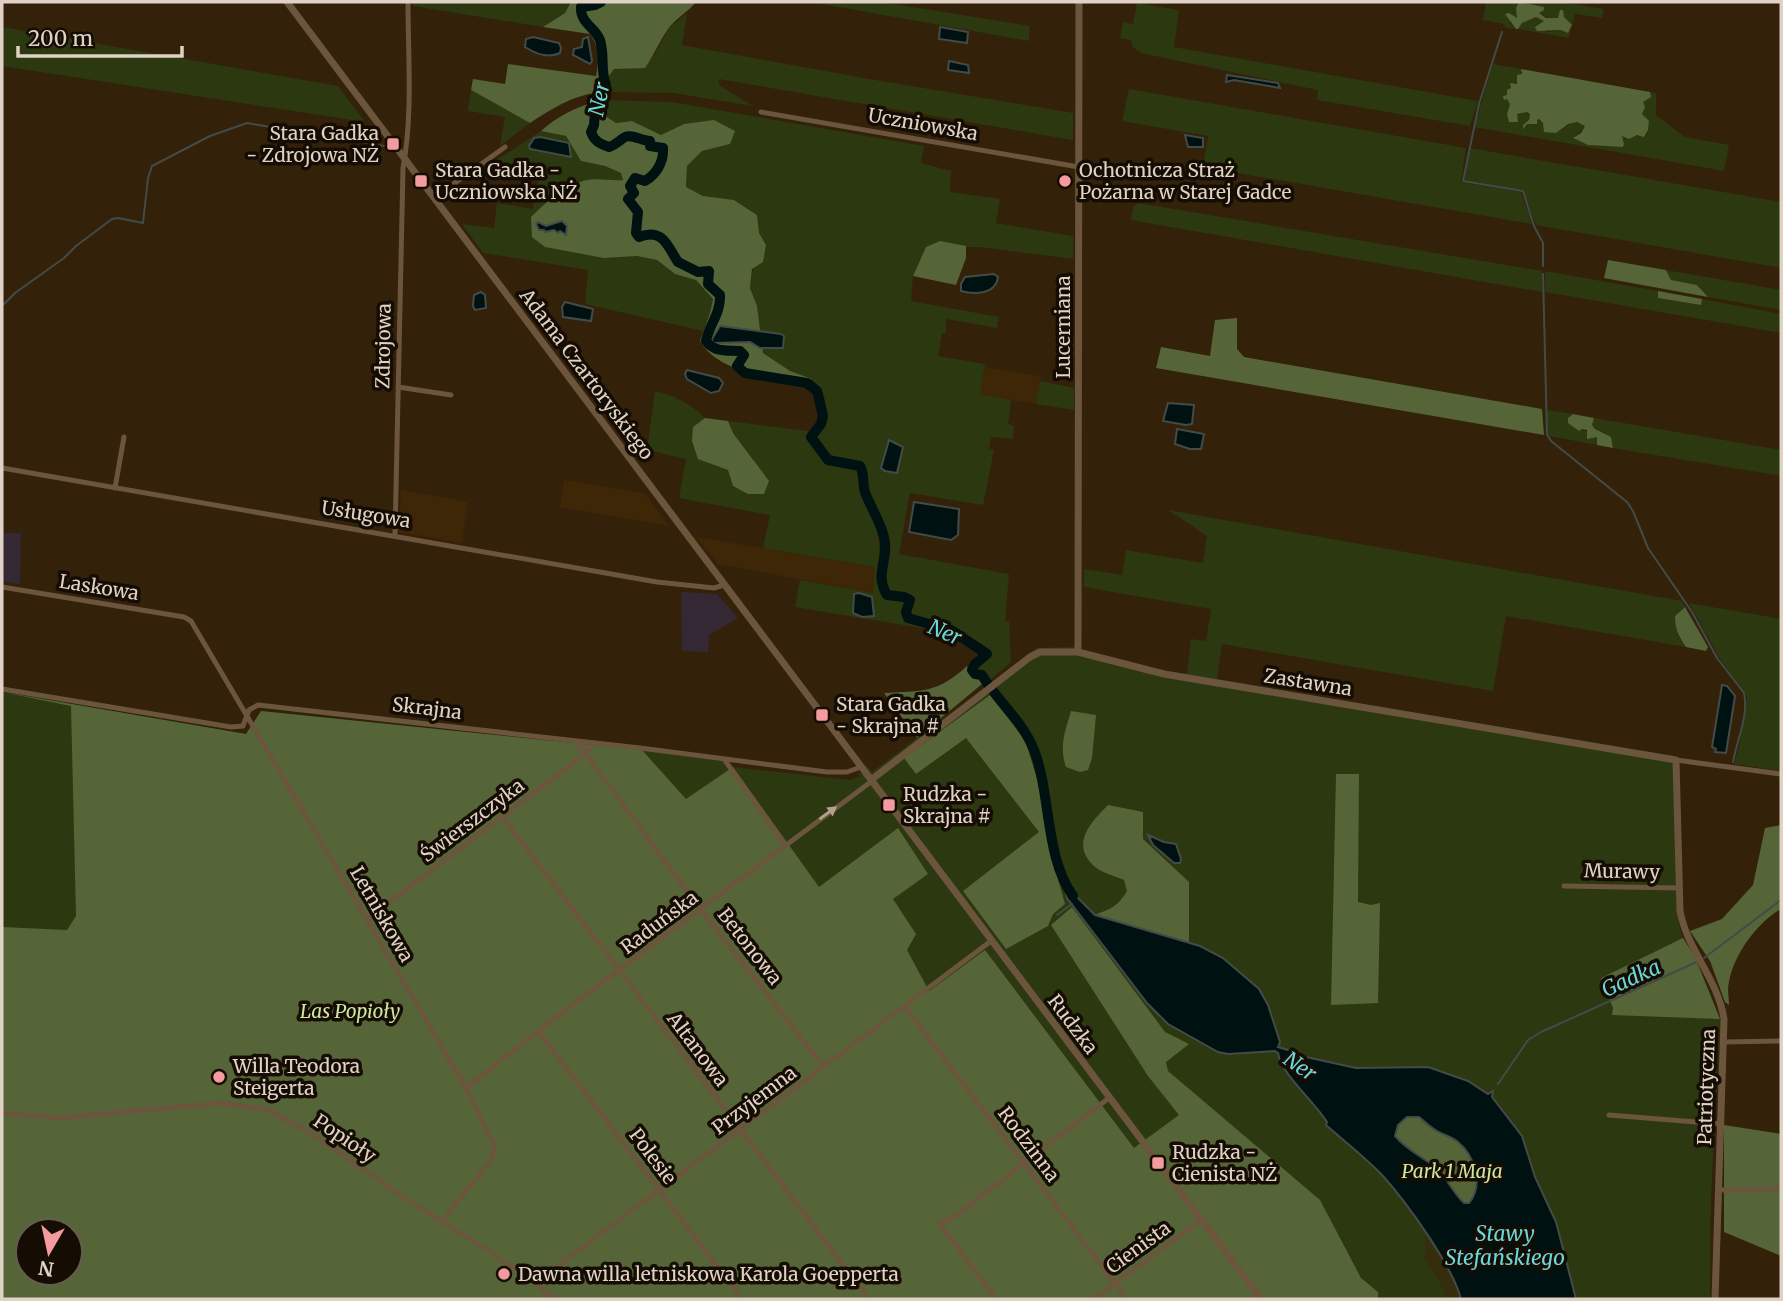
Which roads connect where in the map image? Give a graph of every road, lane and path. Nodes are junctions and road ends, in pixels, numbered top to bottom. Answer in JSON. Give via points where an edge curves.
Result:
{"nodes":[{"id":1,"x":286,"y":2,"type":"edge"},
{"id":2,"x":408,"y":2,"type":"edge"},
{"id":3,"x":1079,"y":2,"type":"edge"},
{"id":4,"x":761,"y":111,"type":"dead end"},
{"id":5,"x":505,"y":147,"type":"dead end"},
{"id":6,"x":404,"y":159,"type":"junction"},
{"id":7,"x":1079,"y":167,"type":"junction"},
{"id":8,"x":434,"y":198,"type":"junction"},
{"id":9,"x":398,"y":387,"type":"junction"},
{"id":10,"x":451,"y":395,"type":"dead end"},
{"id":11,"x":124,"y":437,"type":"dead end"},
{"id":12,"x":2,"y":468,"type":"edge"},
{"id":13,"x":115,"y":488,"type":"junction"},
{"id":14,"x":395,"y":535,"type":"junction"},
{"id":15,"x":724,"y":584,"type":"junction"},
{"id":16,"x":2,"y":587,"type":"edge"},
{"id":17,"x":191,"y":621,"type":"joint"},
{"id":18,"x":1078,"y":652,"type":"junction"},
{"id":19,"x":2,"y":689,"type":"edge"},
{"id":20,"x":247,"y":717,"type":"junction"},
{"id":21,"x":577,"y":742,"type":"junction"},
{"id":22,"x":594,"y":743,"type":"junction"},
{"id":23,"x":585,"y":754,"type":"junction"},
{"id":24,"x":724,"y":759,"type":"junction"},
{"id":25,"x":1676,"y":760,"type":"junction"},
{"id":26,"x":861,"y":766,"type":"junction"},
{"id":27,"x":1781,"y":774,"type":"edge"},
{"id":28,"x":871,"y":780,"type":"junction"},
{"id":29,"x":503,"y":817,"type":"junction"},
{"id":30,"x":785,"y":845,"type":"junction"},
{"id":31,"x":1564,"y":886,"type":"dead end"},
{"id":32,"x":1680,"y":888,"type":"junction"},
{"id":33,"x":701,"y":910,"type":"junction"},
{"id":34,"x":367,"y":919,"type":"junction"},
{"id":35,"x":991,"y":941,"type":"junction"},
{"id":36,"x":620,"y":972,"type":"junction"},
{"id":37,"x":905,"y":1007,"type":"junction"},
{"id":38,"x":538,"y":1031,"type":"junction"},
{"id":39,"x":1781,"y":1041,"type":"edge"},
{"id":40,"x":1724,"y":1042,"type":"junction"},
{"id":41,"x":824,"y":1067,"type":"junction"},
{"id":42,"x":466,"y":1088,"type":"junction"},
{"id":43,"x":1109,"y":1098,"type":"junction"},
{"id":44,"x":2,"y":1113,"type":"edge"},
{"id":45,"x":1609,"y":1115,"type":"dead end"},
{"id":46,"x":1721,"y":1124,"type":"junction"},
{"id":47,"x":740,"y":1130,"type":"junction"},
{"id":48,"x":1024,"y":1164,"type":"junction"},
{"id":49,"x":1781,"y":1189,"type":"edge"},
{"id":50,"x":659,"y":1190,"type":"junction"},
{"id":51,"x":1718,"y":1190,"type":"junction"},
{"id":52,"x":1201,"y":1220,"type":"junction"},
{"id":53,"x":442,"y":1221,"type":"junction"},
{"id":54,"x":536,"y":1283,"type":"junction"},
{"id":55,"x":1115,"y":1283,"type":"junction"},
{"id":56,"x":555,"y":1299,"type":"edge"},
{"id":57,"x":742,"y":1299,"type":"edge"},
{"id":58,"x":869,"y":1299,"type":"edge"},
{"id":59,"x":996,"y":1299,"type":"edge"},
{"id":60,"x":1094,"y":1299,"type":"edge"},
{"id":61,"x":1128,"y":1299,"type":"edge"},
{"id":62,"x":1261,"y":1299,"type":"edge"},
{"id":63,"x":1714,"y":1299,"type":"edge"}],
"edges":[{"from":1,"to":6,"type":"street","name":"Adama Czartoryskiego"},
{"from":2,"to":6,"type":"street","name":"Zdrojowa"},
{"from":3,"to":7,"type":"street","name":"Lucerniana"},
{"from":4,"to":7,"type":"street","name":"Uczniowska"},
{"from":5,"to":8,"type":"street"},
{"from":6,"to":8,"type":"street","name":"Adama Czartoryskiego"},
{"from":6,"to":9,"type":"street","name":"Zdrojowa"},
{"from":7,"to":18,"type":"street","name":"Lucerniana"},
{"from":8,"to":15,"type":"street","name":"Adama Czartoryskiego"},
{"from":9,"to":10,"type":"street"},
{"from":9,"to":14,"type":"street","name":"Zdrojowa"},
{"from":11,"to":13,"type":"street"},
{"from":12,"to":13,"type":"street","name":"Usługowa"},
{"from":13,"to":14,"type":"street","name":"Usługowa"},
{"from":14,"to":15,"type":"street","name":"Usługowa","via":[[657,582],[714,588]]},
{"from":15,"to":26,"type":"street","name":"Adama Czartoryskiego"},
{"from":16,"to":17,"type":"street","name":"Laskowa"},
{"from":17,"to":20,"type":"street","name":"Letniskowa"},
{"from":18,"to":25,"type":"street","name":"Zastawna","via":[[1164,674]]},
{"from":18,"to":28,"type":"street","name":"Zastawna","via":[[1035,654]]},
{"from":19,"to":20,"type":"street","name":"Skrajna","via":[[232,727],[243,726]]},
{"from":20,"to":21,"type":"street","name":"Skrajna","via":[[258,705]]},
{"from":20,"to":34,"type":"street","name":"Letniskowa"},
{"from":21,"to":22,"type":"street","name":"Skrajna"},
{"from":21,"to":23,"type":"street","name":"Betonowa"},
{"from":22,"to":23,"type":"street","name":"Świerszczyka"},
{"from":22,"to":24,"type":"street","name":"Skrajna"},
{"from":23,"to":29,"type":"street","name":"Świerszczyka"},
{"from":23,"to":33,"type":"street","name":"Betonowa"},
{"from":24,"to":26,"type":"street","name":"Skrajna","via":[[839,773]]},
{"from":24,"to":30,"type":"street"},
{"from":25,"to":27,"type":"street","name":"Zastawna"},
{"from":25,"to":32,"type":"street","name":"Patriotyczna"},
{"from":26,"to":28,"type":"street","name":"Rudzka"},
{"from":30,"to":28,"type":"street","name":"Raduńska","one_way":true},
{"from":28,"to":35,"type":"street","name":"Rudzka"},
{"from":29,"to":34,"type":"street","name":"Świerszczyka"},
{"from":29,"to":36,"type":"street","name":"Altanowa"},
{"from":30,"to":33,"type":"street","name":"Raduńska"},
{"from":31,"to":32,"type":"street","name":"Murawy"},
{"from":32,"to":40,"type":"street","name":"Patriotyczna","via":[[1683,928],[1721,1004]]},
{"from":33,"to":36,"type":"street","name":"Raduńska"},
{"from":33,"to":41,"type":"street","name":"Betonowa"},
{"from":34,"to":42,"type":"street","name":"Letniskowa"},
{"from":35,"to":37,"type":"street","name":"Przyjemna"},
{"from":35,"to":43,"type":"street","name":"Rudzka"},
{"from":36,"to":38,"type":"street","name":"Raduńska"},
{"from":36,"to":47,"type":"street","name":"Altanowa"},
{"from":37,"to":41,"type":"street","name":"Przyjemna"},
{"from":37,"to":48,"type":"street","name":"Rodzinna"},
{"from":38,"to":42,"type":"street","name":"Raduńska"},
{"from":38,"to":50,"type":"street","name":"Polesie"},
{"from":39,"to":40,"type":"street"},
{"from":40,"to":46,"type":"street","name":"Patriotyczna"},
{"from":41,"to":47,"type":"street","name":"Przyjemna"},
{"from":42,"to":53,"type":"street","name":"Letniskowa","via":[[495,1147],[491,1160]]},
{"from":43,"to":48,"type":"street"},
{"from":43,"to":52,"type":"street","name":"Rudzka"},
{"from":44,"to":53,"type":"street","name":"Popioły","via":[[59,1118],[221,1103],[269,1110]]},
{"from":45,"to":46,"type":"street"},
{"from":46,"to":51,"type":"street","name":"Patriotyczna"},
{"from":47,"to":50,"type":"street","name":"Przyjemna"},
{"from":47,"to":58,"type":"street","name":"Altanowa"},
{"from":48,"to":55,"type":"street","name":"Rodzinna"},
{"from":48,"to":59,"type":"street","via":[[950,1220],[939,1223]]},
{"from":49,"to":51,"type":"street"},
{"from":50,"to":54,"type":"street","name":"Przyjemna"},
{"from":50,"to":57,"type":"street","name":"Polesie"},
{"from":51,"to":63,"type":"street","name":"Patriotyczna"},
{"from":52,"to":55,"type":"street","name":"Cienista"},
{"from":52,"to":62,"type":"street","name":"Rudzka"},
{"from":53,"to":54,"type":"street","name":"Popioły"},
{"from":54,"to":56,"type":"street","name":"Popioły"},
{"from":55,"to":60,"type":"street","name":"Cienista"},
{"from":55,"to":61,"type":"street","name":"Rodzinna"}]}
